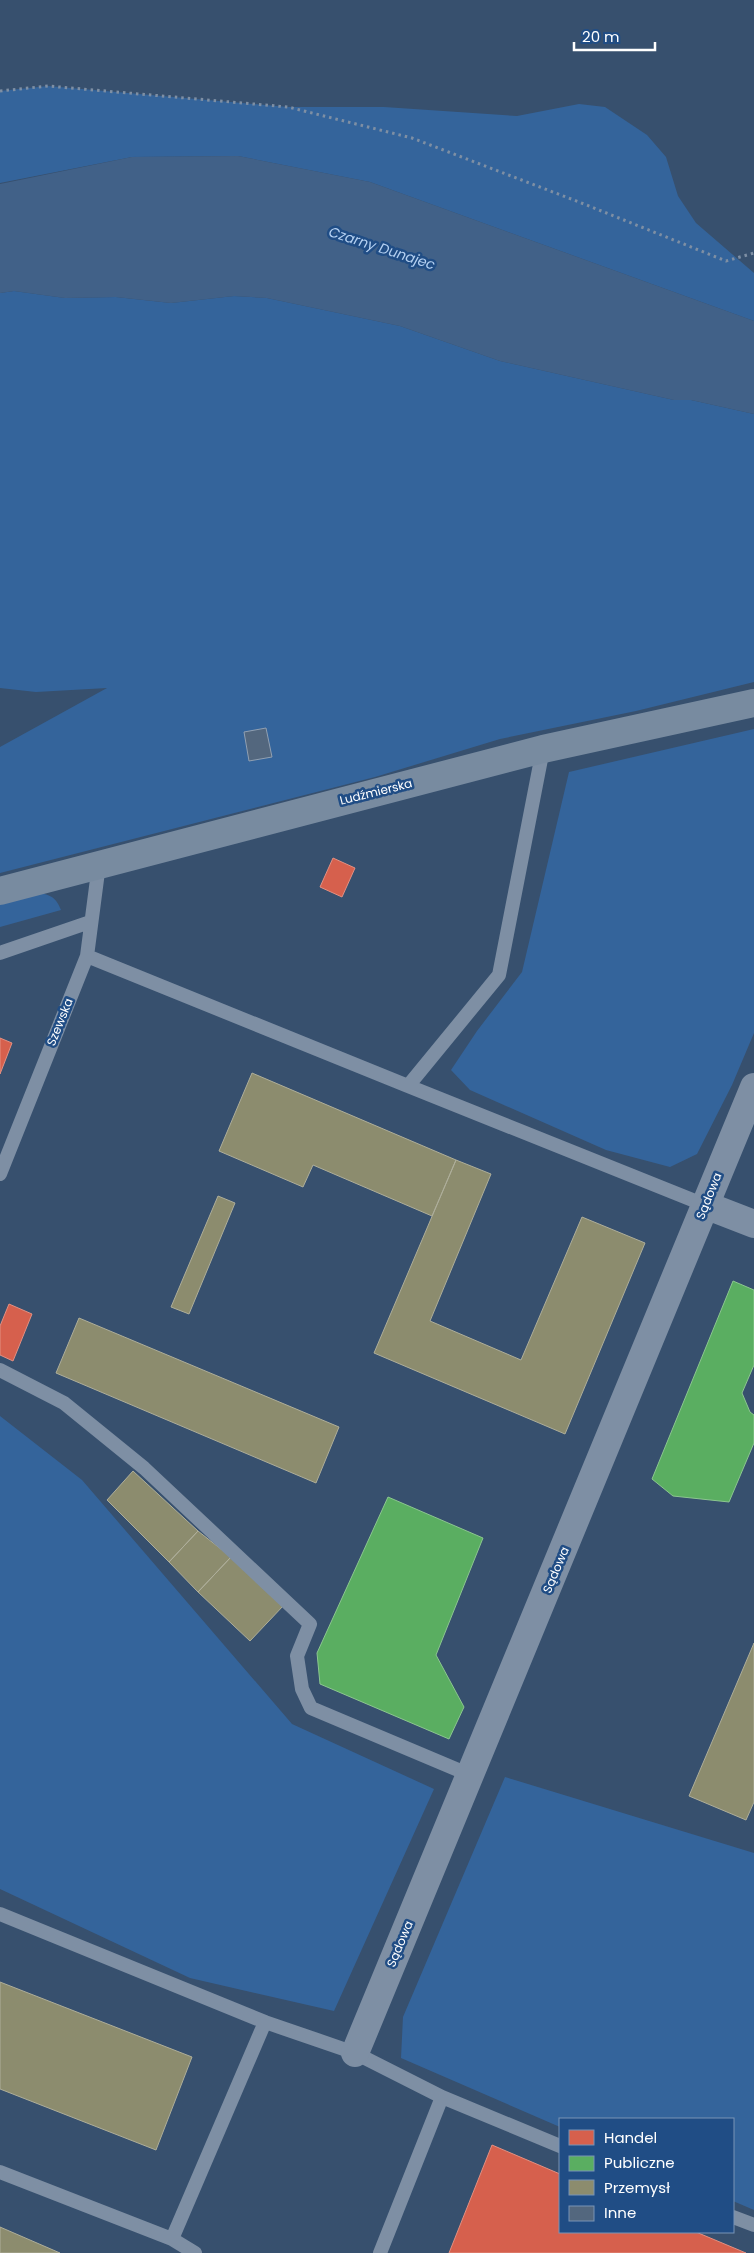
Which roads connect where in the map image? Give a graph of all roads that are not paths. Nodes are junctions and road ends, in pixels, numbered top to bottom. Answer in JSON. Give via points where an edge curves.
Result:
{"nodes":[{"id":1,"x":754,"y":703,"type":"edge"},
{"id":2,"x":543,"y":749,"type":"junction"},
{"id":3,"x":99,"y":864,"type":"junction"},
{"id":4,"x":0,"y":891,"type":"edge"},
{"id":5,"x":90,"y":922,"type":"junction"},
{"id":6,"x":0,"y":953,"type":"edge"},
{"id":7,"x":87,"y":956,"type":"junction"},
{"id":8,"x":408,"y":1086,"type":"junction"},
{"id":9,"x":754,"y":1087,"type":"edge"},
{"id":10,"x":0,"y":1174,"type":"edge"},
{"id":11,"x":705,"y":1205,"type":"junction"},
{"id":12,"x":754,"y":1224,"type":"edge"},
{"id":13,"x":0,"y":1370,"type":"edge"},
{"id":14,"x":470,"y":1776,"type":"junction"},
{"id":15,"x":0,"y":1914,"type":"edge"},
{"id":16,"x":265,"y":2022,"type":"junction"},
{"id":17,"x":355,"y":2053,"type":"junction"},
{"id":18,"x":442,"y":2097,"type":"junction"},
{"id":19,"x":559,"y":2146,"type":"edge"},
{"id":20,"x":0,"y":2172,"type":"edge"},
{"id":21,"x":734,"y":2217,"type":"edge"},
{"id":22,"x":754,"y":2225,"type":"edge"},
{"id":23,"x":172,"y":2239,"type":"junction"},
{"id":24,"x":195,"y":2253,"type":"edge"},
{"id":25,"x":380,"y":2253,"type":"edge"}],
"edges":[{"from":1,"to":2,"type":"main road","name":"Ludźmierska"},
{"from":2,"to":3,"type":"main road","name":"Ludźmierska"},
{"from":2,"to":8,"type":"lane","via":[[499,975]]},
{"from":3,"to":4,"type":"main road","name":"Ludźmierska"},
{"from":3,"to":5,"type":"lane","name":"Szewska"},
{"from":5,"to":6,"type":"lane"},
{"from":5,"to":7,"type":"lane","name":"Szewska"},
{"from":7,"to":8,"type":"lane"},
{"from":7,"to":10,"type":"lane","name":"Szewska"},
{"from":8,"to":11,"type":"lane"},
{"from":9,"to":11,"type":"street","name":"Sądowa"},
{"from":11,"to":12,"type":"street"},
{"from":11,"to":14,"type":"street","name":"Sądowa"},
{"from":13,"to":14,"type":"lane","via":[[64,1403],[144,1468],[310,1624],[297,1656],[302,1689],[311,1708]]},
{"from":14,"to":17,"type":"street","name":"Sądowa"},
{"from":15,"to":16,"type":"lane"},
{"from":16,"to":17,"type":"lane"},
{"from":16,"to":23,"type":"lane"},
{"from":17,"to":18,"type":"lane"},
{"from":18,"to":19,"type":"lane"},
{"from":18,"to":25,"type":"lane"},
{"from":20,"to":23,"type":"lane"},
{"from":21,"to":22,"type":"lane"},
{"from":23,"to":24,"type":"lane"}]}
